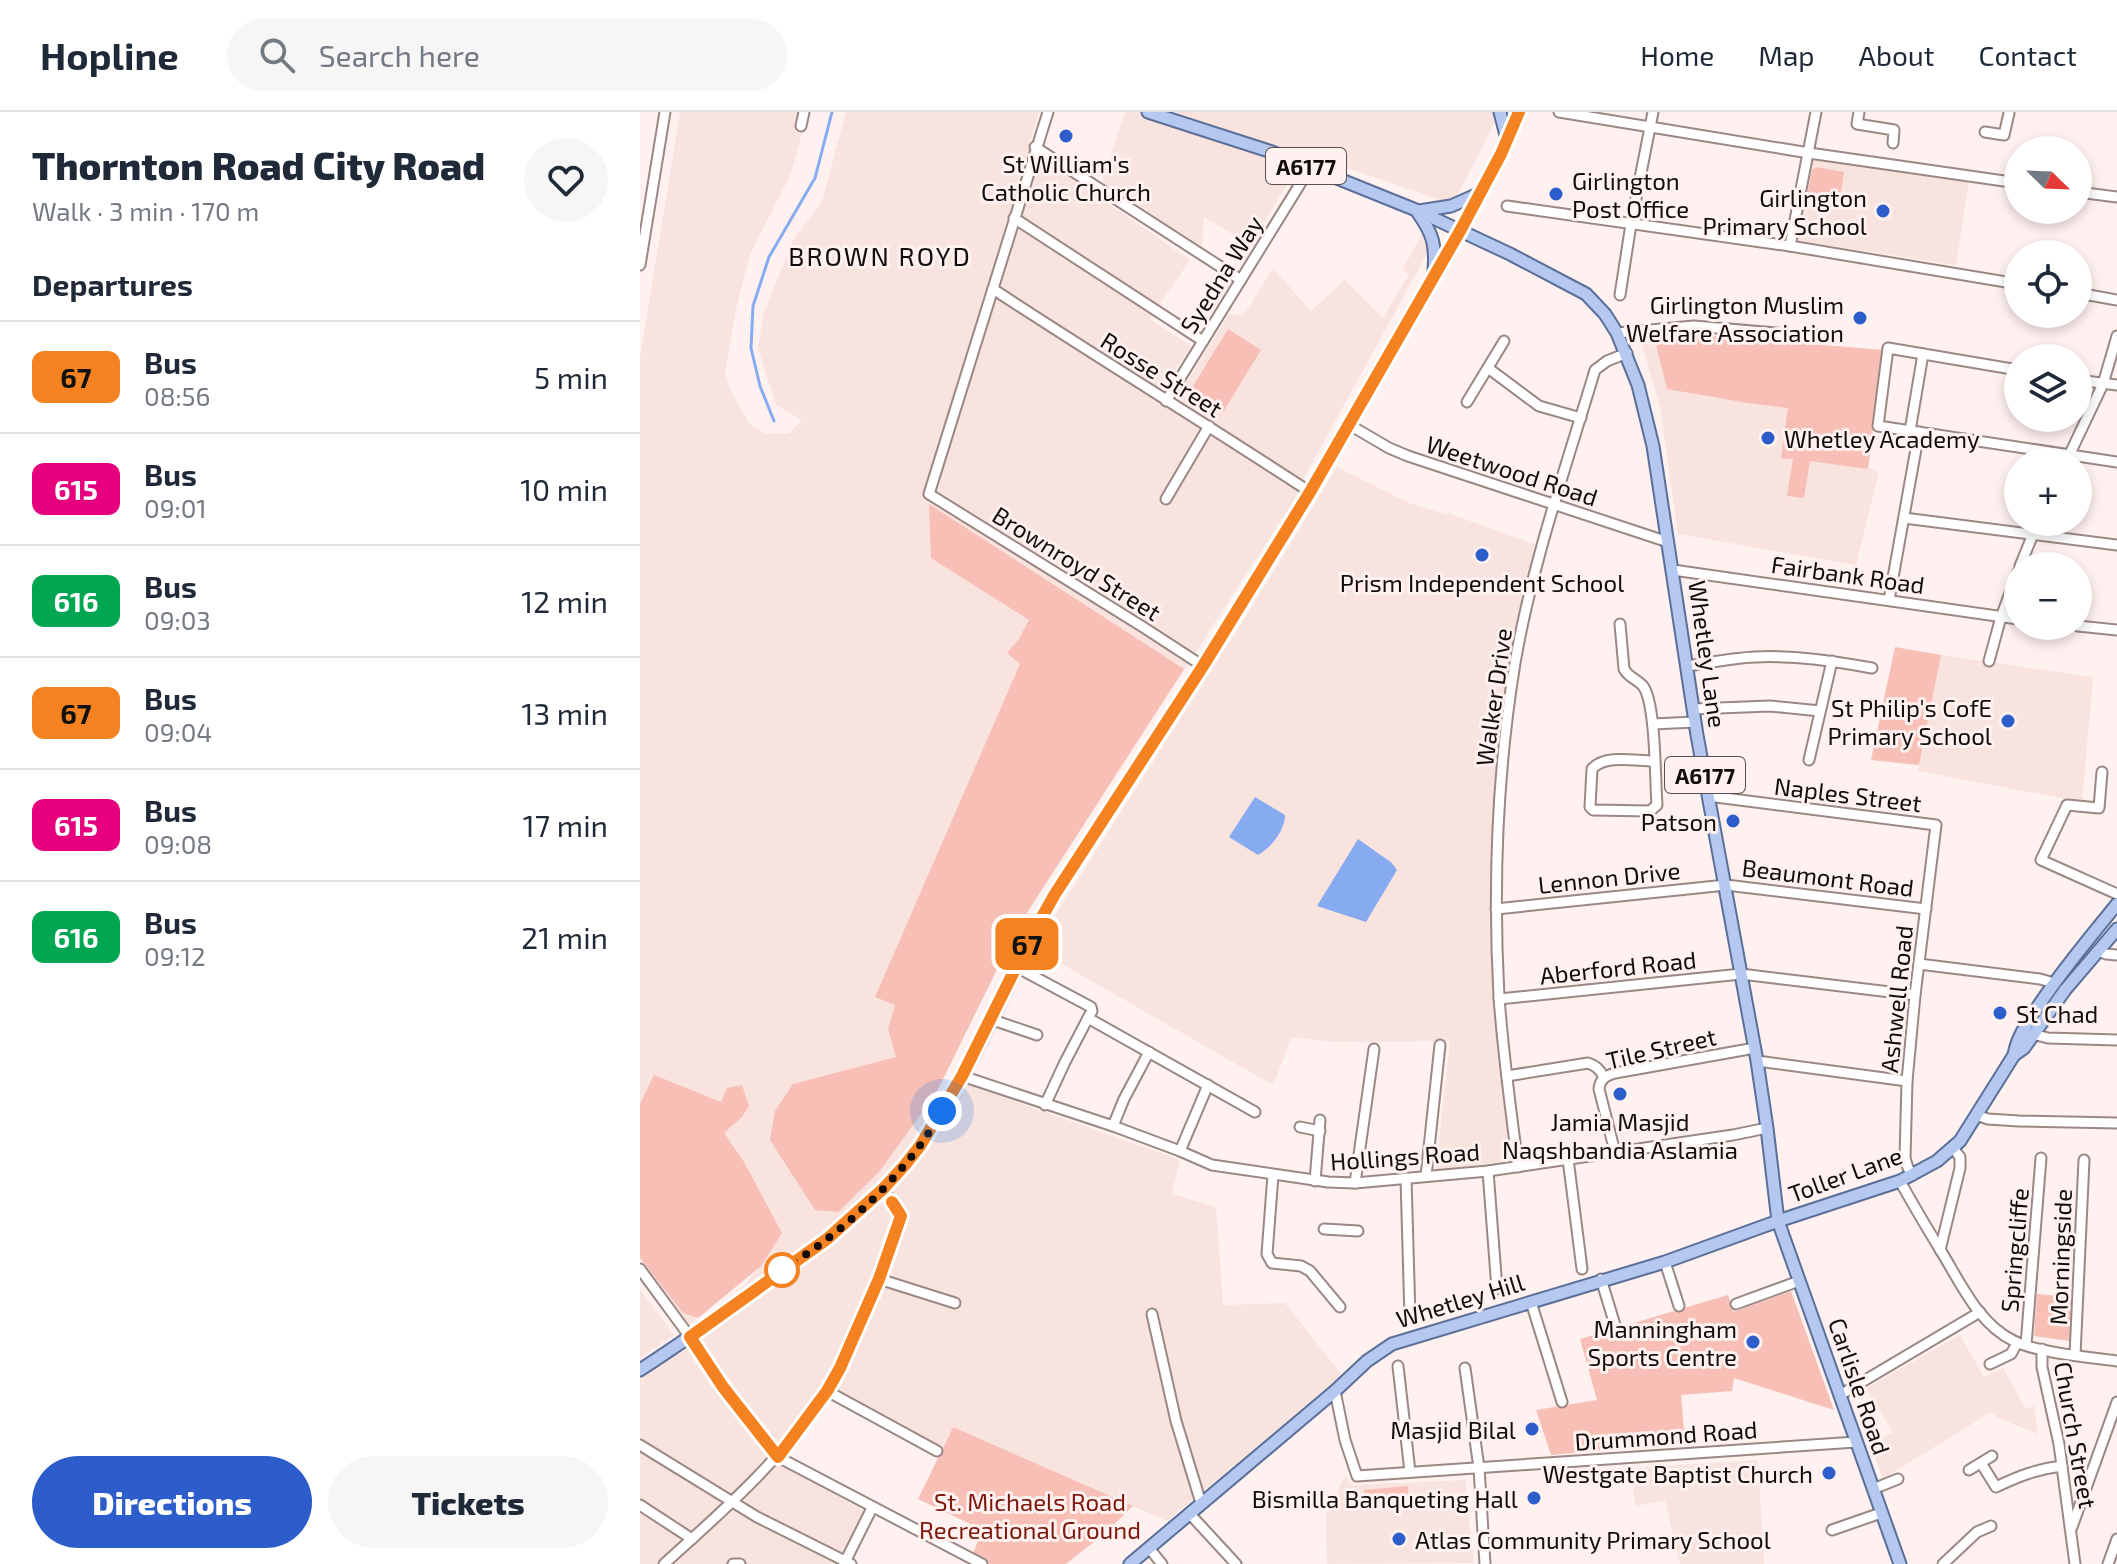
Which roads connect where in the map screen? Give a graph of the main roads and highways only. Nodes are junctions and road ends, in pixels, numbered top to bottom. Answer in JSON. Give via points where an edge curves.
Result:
{"nodes":[{"id":1,"x":1148,"y":112,"type":"edge"},
{"id":2,"x":1500,"y":112,"type":"edge"},
{"id":3,"x":1519,"y":112,"type":"edge"},
{"id":4,"x":1507,"y":140,"type":"junction"},
{"id":5,"x":1479,"y":194,"type":"junction"},
{"id":6,"x":1417,"y":211,"type":"junction"},
{"id":7,"x":1460,"y":231,"type":"junction"},
{"id":8,"x":1434,"y":275,"type":"junction"},
{"id":9,"x":2117,"y":904,"type":"edge"},
{"id":10,"x":2117,"y":929,"type":"edge"},
{"id":11,"x":2083,"y":946,"type":"junction"},
{"id":12,"x":2098,"y":951,"type":"junction"},
{"id":13,"x":2054,"y":983,"type":"junction"},
{"id":14,"x":2065,"y":990,"type":"junction"},
{"id":15,"x":2028,"y":1032,"type":"junction"},
{"id":16,"x":1778,"y":1221,"type":"junction"},
{"id":17,"x":640,"y":1370,"type":"edge"},
{"id":18,"x":1130,"y":1564,"type":"edge"},
{"id":19,"x":1900,"y":1564,"type":"edge"}],
"edges":[{"from":1,"to":6,"type":"main road","number":"A6177"},
{"from":2,"to":4,"type":"main road"},
{"from":3,"to":4,"type":"main road"},
{"from":4,"to":5,"type":"main road"},
{"from":5,"to":6,"type":"main road","via":[[1451,206]]},
{"from":5,"to":7,"type":"main road"},
{"from":6,"to":7,"type":"main road","number":"A6177"},
{"from":6,"to":8,"type":"main road","via":[[1433,239]]},
{"from":7,"to":8,"type":"main road"},
{"from":7,"to":16,"type":"main road","name":"Whetley Lane","number":"A6177","via":[[1586,294],[1617,333],[1638,385],[1653,446],[1695,722],[1755,1048]]},
{"from":8,"to":17,"type":"main road","via":[[1310,492],[1055,894],[920,1146],[883,1189],[827,1239]]},
{"from":9,"to":11,"type":"main road","name":"Toller Lane"},
{"from":10,"to":12,"type":"main road","name":"Toller Lane"},
{"from":11,"to":12,"type":"main road"},
{"from":11,"to":13,"type":"main road","name":"Toller Lane"},
{"from":12,"to":14,"type":"main road","name":"Toller Lane"},
{"from":13,"to":14,"type":"main road"},
{"from":13,"to":15,"type":"main road","name":"Toller Lane"},
{"from":14,"to":15,"type":"main road","name":"Toller Lane"},
{"from":15,"to":16,"type":"main road","name":"Toller Lane","via":[[2016,1042],[2014,1055],[1967,1131],[1937,1161],[1900,1181]]},
{"from":16,"to":18,"type":"main road","name":"Whetley Hill","via":[[1665,1262],[1392,1344]]},
{"from":16,"to":19,"type":"main road","name":"Carlisle Road","number":"A6177"}]}
